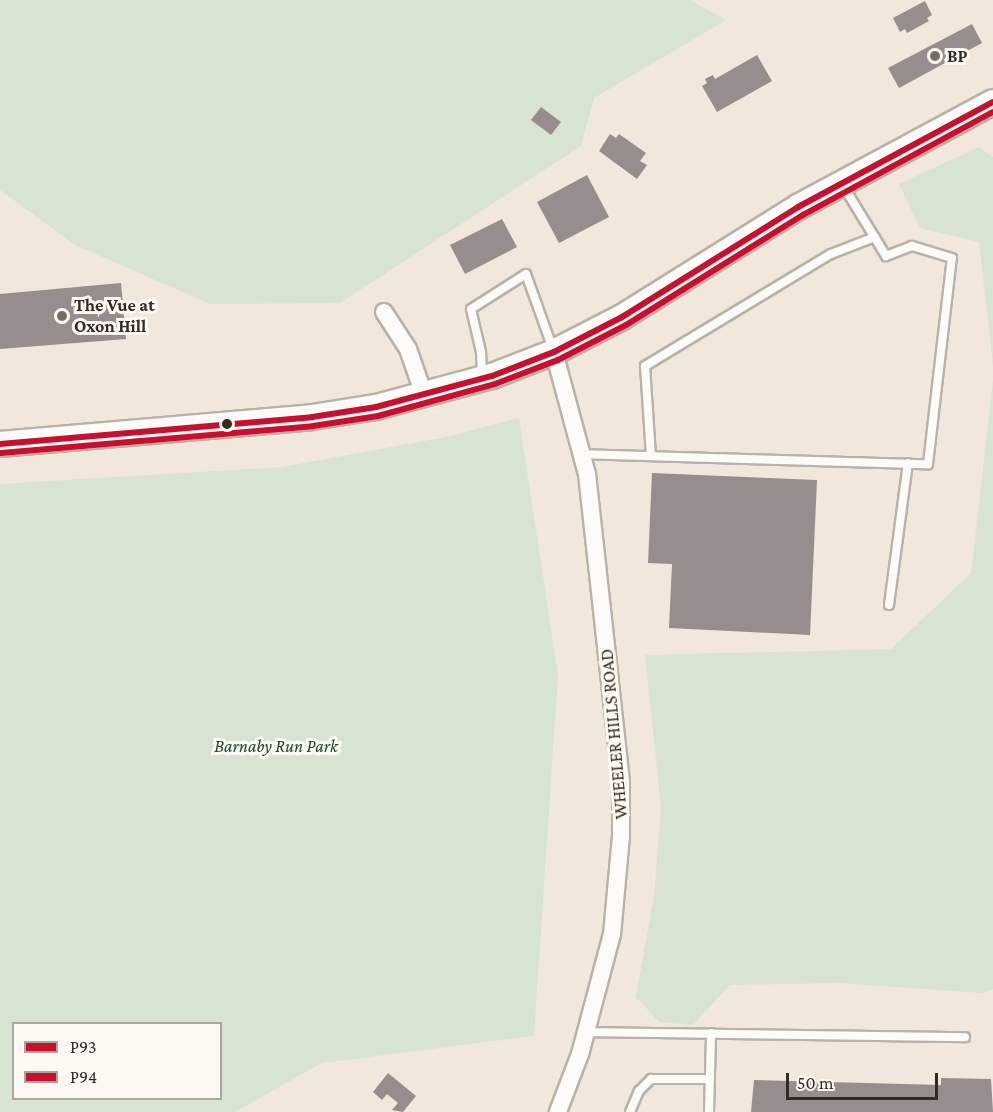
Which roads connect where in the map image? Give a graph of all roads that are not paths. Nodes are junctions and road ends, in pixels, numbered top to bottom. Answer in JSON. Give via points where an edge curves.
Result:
{"nodes":[{"id":1,"x":993,"y":102,"type":"edge"},
{"id":2,"x":842,"y":184,"type":"junction"},
{"id":3,"x":875,"y":237,"type":"junction"},
{"id":4,"x":384,"y":312,"type":"dead end"},
{"id":5,"x":554,"y":352,"type":"junction"},
{"id":6,"x":482,"y":379,"type":"junction"},
{"id":7,"x":424,"y":395,"type":"junction"},
{"id":8,"x":0,"y":444,"type":"edge"},
{"id":9,"x":581,"y":454,"type":"junction"},
{"id":10,"x":651,"y":456,"type":"junction"},
{"id":11,"x":908,"y":463,"type":"junction"},
{"id":12,"x":889,"y":605,"type":"dead end"},
{"id":13,"x":586,"y":1032,"type":"junction"},
{"id":14,"x":711,"y":1033,"type":"junction"},
{"id":15,"x":966,"y":1037,"type":"dead end"},
{"id":16,"x":710,"y":1079,"type":"junction"},
{"id":17,"x":558,"y":1112,"type":"edge"},
{"id":18,"x":630,"y":1112,"type":"edge"},
{"id":19,"x":709,"y":1112,"type":"edge"}],
"edges":[{"from":1,"to":2,"type":"main road"},
{"from":2,"to":3,"type":"lane"},
{"from":2,"to":5,"type":"main road","via":[[622,317]]},
{"from":3,"to":10,"type":"lane","via":[[831,254],[645,366]]},
{"from":3,"to":11,"type":"lane","via":[[886,256],[912,246],[952,258],[928,464]]},
{"from":4,"to":7,"type":"street","via":[[408,349]]},
{"from":5,"to":6,"type":"main road"},
{"from":5,"to":6,"type":"lane","via":[[526,274],[471,309],[481,352]]},
{"from":5,"to":9,"type":"street","name":"WHEELER HILLS ROAD"},
{"from":6,"to":7,"type":"main road"},
{"from":7,"to":8,"type":"main road","via":[[312,417]]},
{"from":9,"to":10,"type":"lane"},
{"from":9,"to":13,"type":"street","name":"WHEELER HILLS ROAD","via":[[598,565],[621,782],[621,836],[612,934]]},
{"from":10,"to":11,"type":"lane"},
{"from":11,"to":12,"type":"lane"},
{"from":13,"to":14,"type":"lane"},
{"from":13,"to":17,"type":"street","name":"WHEELER HILLS ROAD"},
{"from":14,"to":15,"type":"lane"},
{"from":14,"to":16,"type":"lane"},
{"from":16,"to":18,"type":"lane","via":[[651,1079],[639,1091]]},
{"from":16,"to":19,"type":"lane"}]}
